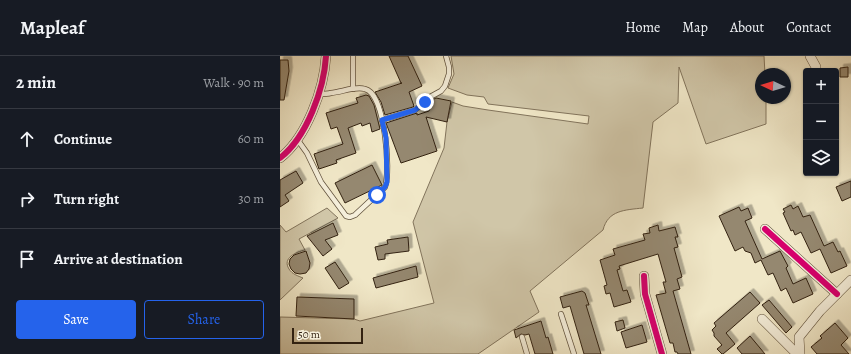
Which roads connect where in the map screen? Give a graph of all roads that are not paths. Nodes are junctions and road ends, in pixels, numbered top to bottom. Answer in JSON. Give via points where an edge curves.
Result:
{"nodes":[{"id":1,"x":326,"y":56,"type":"edge"},
{"id":2,"x":353,"y":56,"type":"edge"},
{"id":3,"x":446,"y":56,"type":"edge"},
{"id":4,"x":810,"y":56,"type":"edge"},
{"id":5,"x":816,"y":67,"type":"dead end"},
{"id":6,"x":353,"y":89,"type":"junction"},
{"id":7,"x":318,"y":94,"type":"junction"},
{"id":8,"x":382,"y":120,"type":"junction"},
{"id":9,"x":297,"y":139,"type":"junction"},
{"id":10,"x":280,"y":158,"type":"edge"},
{"id":11,"x":765,"y":229,"type":"dead end"},
{"id":12,"x":644,"y":276,"type":"dead end"},
{"id":13,"x":851,"y":280,"type":"edge"},
{"id":14,"x":837,"y":294,"type":"junction"},
{"id":15,"x":561,"y":314,"type":"dead end"},
{"id":16,"x":762,"y":319,"type":"dead end"},
{"id":17,"x":522,"y":337,"type":"dead end"},
{"id":18,"x":527,"y":354,"type":"edge"},
{"id":19,"x":574,"y":354,"type":"edge"},
{"id":20,"x":662,"y":354,"type":"edge"},
{"id":21,"x":798,"y":354,"type":"edge"}],
"edges":[{"from":1,"to":7,"type":"street"},
{"from":2,"to":6,"type":"lane"},
{"from":3,"to":8,"type":"lane","via":[[449,74],[441,90],[415,110]]},
{"from":4,"to":5,"type":"street"},
{"from":6,"to":7,"type":"lane"},
{"from":6,"to":8,"type":"lane","via":[[370,91]]},
{"from":7,"to":9,"type":"street"},
{"from":8,"to":9,"type":"lane","via":[[386,138],[387,182],[377,195],[350,217],[346,216],[321,182]]},
{"from":9,"to":10,"type":"street"},
{"from":11,"to":14,"type":"street"},
{"from":12,"to":20,"type":"street","via":[[645,294]]},
{"from":13,"to":14,"type":"street"},
{"from":14,"to":21,"type":"street","via":[[798,337]]},
{"from":15,"to":19,"type":"lane"},
{"from":16,"to":21,"type":"street"},
{"from":17,"to":18,"type":"lane"}]}
